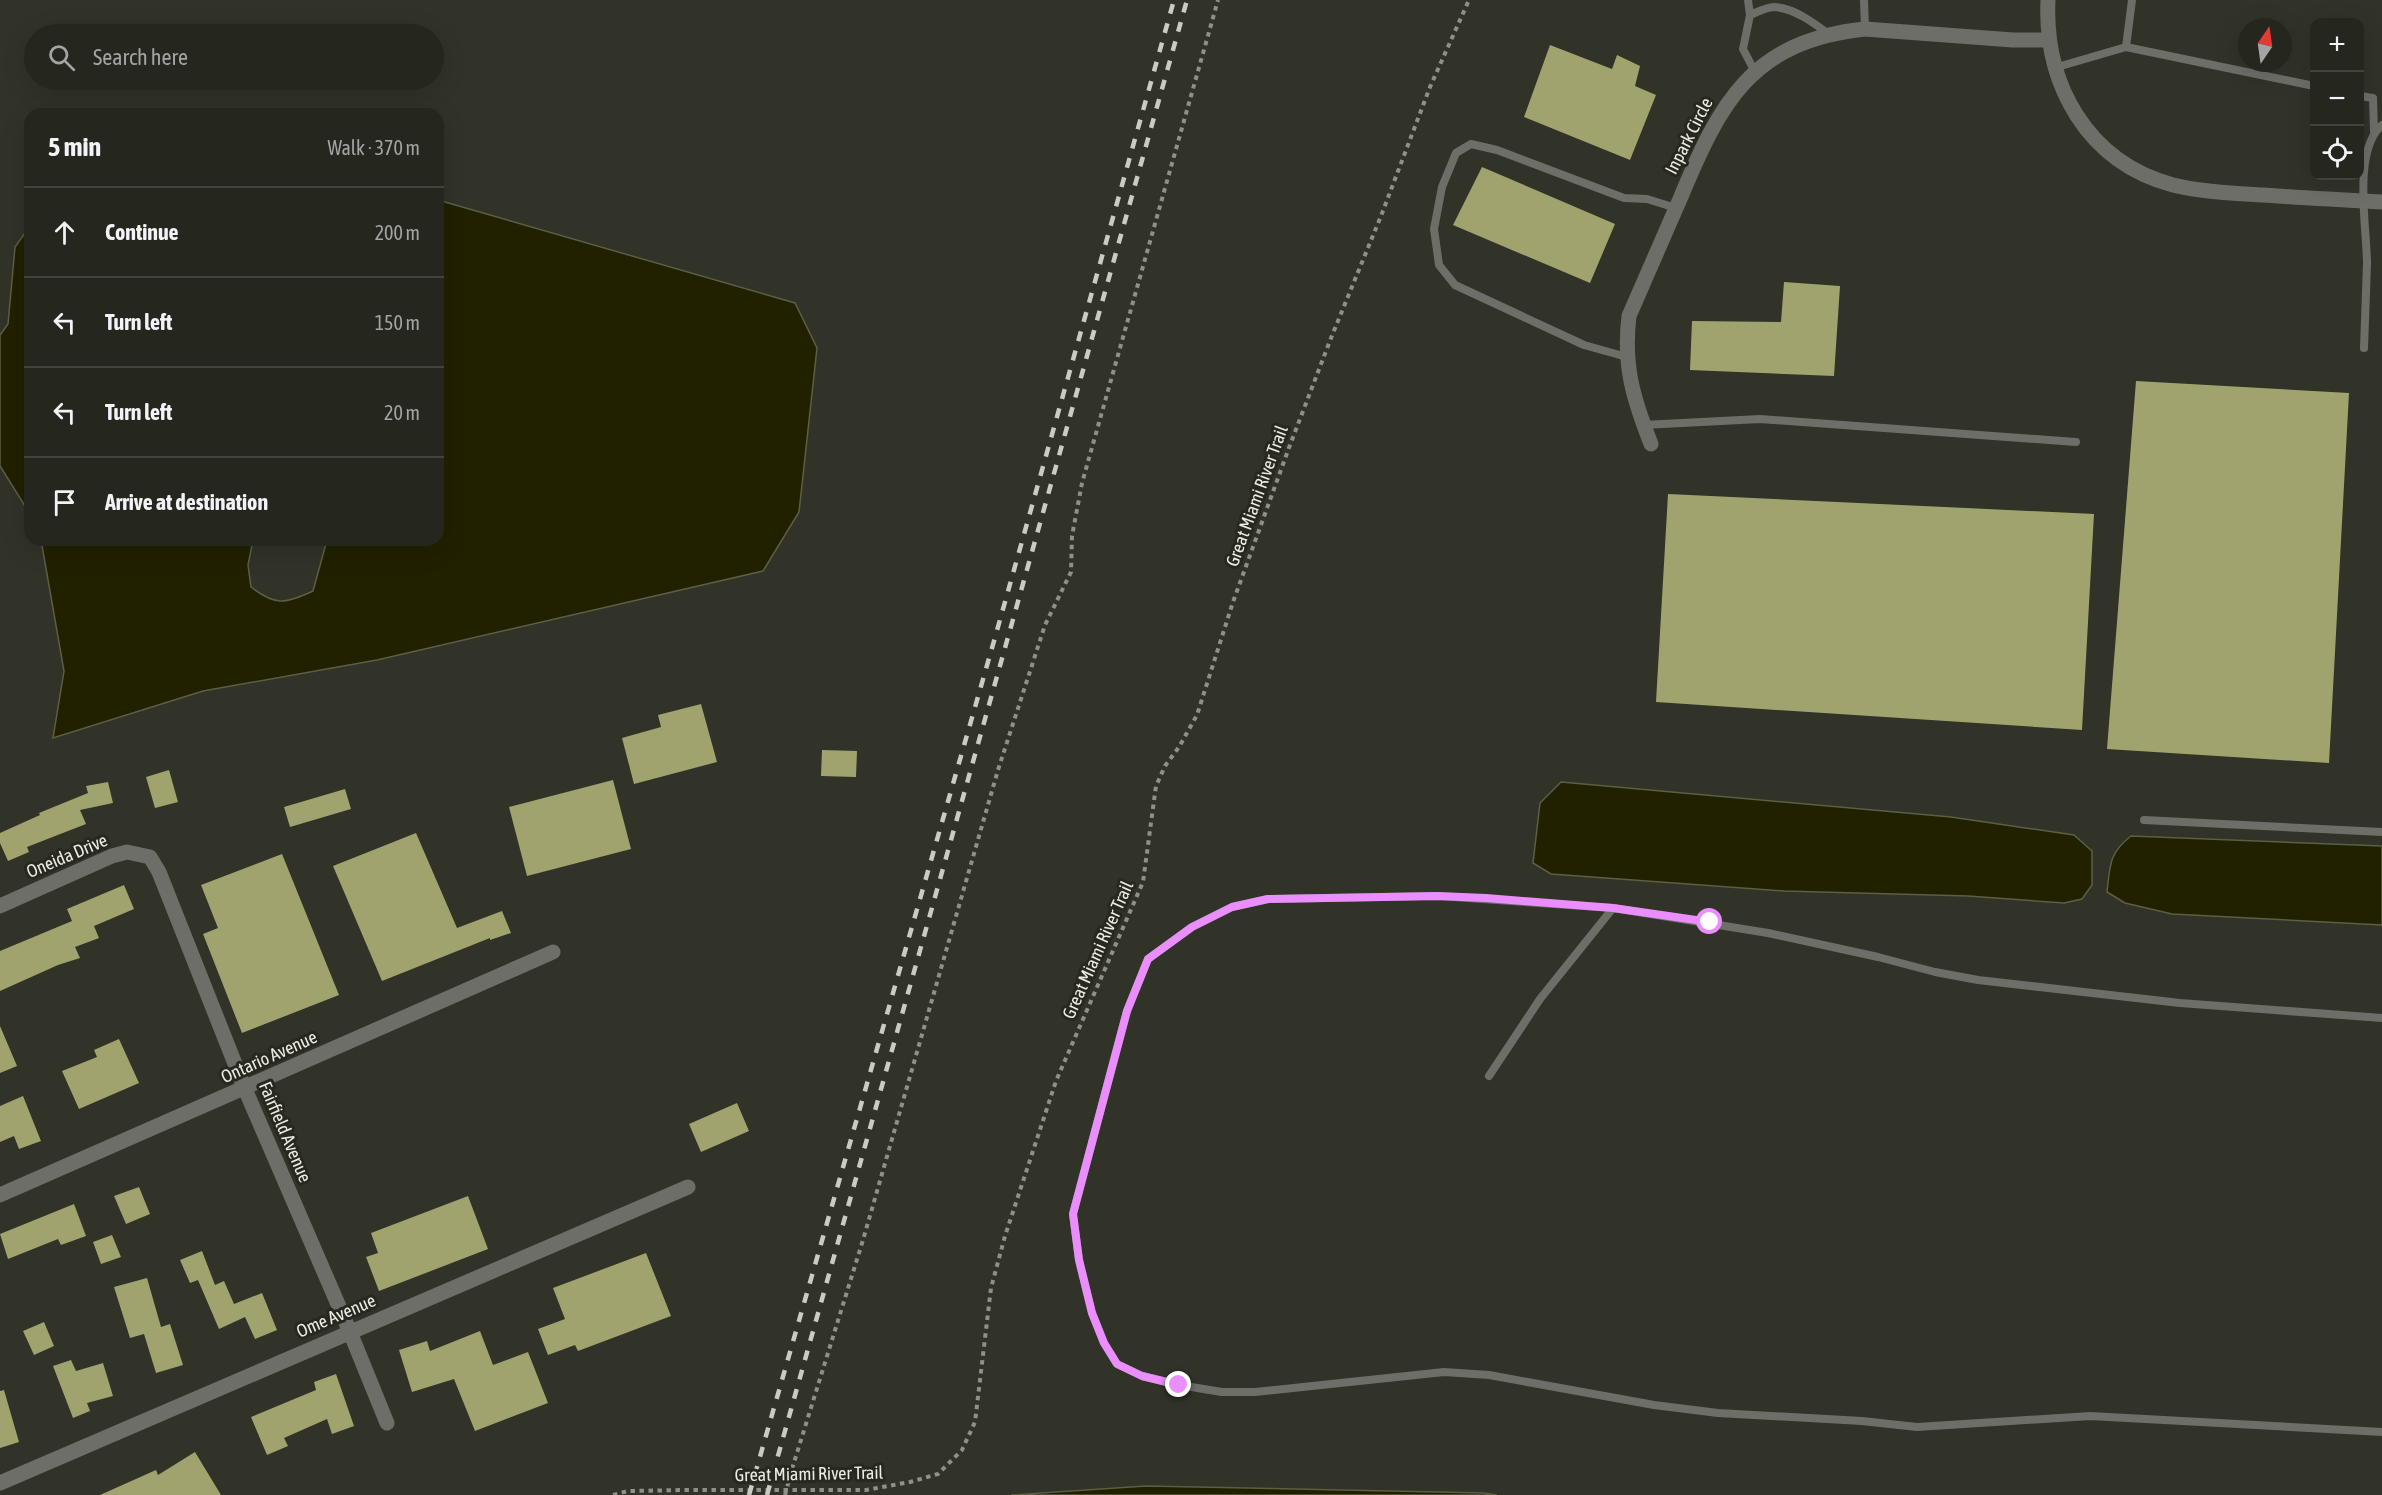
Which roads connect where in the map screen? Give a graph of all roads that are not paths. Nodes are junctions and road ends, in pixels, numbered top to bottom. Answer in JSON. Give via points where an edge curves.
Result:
{"nodes":[{"id":1,"x":1748,"y":0,"type":"edge"},
{"id":2,"x":1864,"y":0,"type":"edge"},
{"id":3,"x":2048,"y":0,"type":"edge"},
{"id":4,"x":2132,"y":0,"type":"edge"},
{"id":5,"x":1750,"y":15,"type":"junction"},
{"id":6,"x":1865,"y":30,"type":"junction"},
{"id":7,"x":1830,"y":34,"type":"junction"},
{"id":8,"x":2048,"y":39,"type":"junction"},
{"id":9,"x":2126,"y":47,"type":"junction"},
{"id":10,"x":2054,"y":68,"type":"junction"},
{"id":11,"x":1755,"y":72,"type":"junction"},
{"id":12,"x":2310,"y":85,"type":"edge"},
{"id":13,"x":2364,"y":97,"type":"edge"},
{"id":14,"x":2382,"y":125,"type":"edge"},
{"id":15,"x":2374,"y":132,"type":"junction"},
{"id":16,"x":2364,"y":201,"type":"junction"},
{"id":17,"x":2382,"y":202,"type":"edge"},
{"id":18,"x":1676,"y":208,"type":"junction"},
{"id":19,"x":2364,"y":348,"type":"dead end"},
{"id":20,"x":1627,"y":357,"type":"junction"},
{"id":21,"x":1643,"y":425,"type":"junction"},
{"id":22,"x":2076,"y":442,"type":"dead end"},
{"id":23,"x":1650,"y":444,"type":"dead end"},
{"id":24,"x":2144,"y":820,"type":"dead end"},
{"id":25,"x":2382,"y":832,"type":"edge"},
{"id":26,"x":150,"y":857,"type":"joint"},
{"id":27,"x":0,"y":906,"type":"edge"},
{"id":28,"x":1613,"y":908,"type":"junction"},
{"id":29,"x":553,"y":952,"type":"dead end"},
{"id":30,"x":2382,"y":1018,"type":"edge"},
{"id":31,"x":1489,"y":1076,"type":"dead end"},
{"id":32,"x":245,"y":1089,"type":"junction"},
{"id":33,"x":688,"y":1186,"type":"dead end"},
{"id":34,"x":0,"y":1195,"type":"edge"},
{"id":35,"x":350,"y":1332,"type":"junction"},
{"id":36,"x":387,"y":1423,"type":"dead end"},
{"id":37,"x":2382,"y":1432,"type":"edge"},
{"id":38,"x":0,"y":1483,"type":"edge"}],
"edges":[{"from":1,"to":5,"type":"lane"},
{"from":2,"to":6,"type":"lane"},
{"from":3,"to":8,"type":"street"},
{"from":4,"to":9,"type":"lane"},
{"from":5,"to":7,"type":"lane","via":[[1772,7],[1811,20]]},
{"from":5,"to":11,"type":"lane","via":[[1743,49]]},
{"from":6,"to":7,"type":"street","name":"Inpark Circle"},
{"from":6,"to":8,"type":"street","name":"Inpark Circle"},
{"from":7,"to":11,"type":"street","name":"Inpark Circle","via":[[1781,53]]},
{"from":8,"to":10,"type":"street"},
{"from":9,"to":10,"type":"lane"},
{"from":9,"to":12,"type":"lane"},
{"from":10,"to":16,"type":"street","via":[[2066,98],[2092,135],[2123,162],[2150,177],[2193,189]]},
{"from":11,"to":18,"type":"street","name":"Inpark Circle","via":[[1744,81],[1711,128]]},
{"from":13,"to":15,"type":"lane","via":[[2373,98]]},
{"from":14,"to":15,"type":"lane"},
{"from":15,"to":16,"type":"lane","via":[[2366,161]]},
{"from":16,"to":17,"type":"street"},
{"from":16,"to":19,"type":"lane"},
{"from":18,"to":20,"type":"street","name":"Inpark Circle","via":[[1629,316]]},
{"from":18,"to":20,"type":"lane","via":[[1647,199],[1624,198],[1471,144],[1456,153],[1442,187],[1435,238],[1439,265],[1455,285],[1584,345]]},
{"from":20,"to":21,"type":"street","name":"Inpark Circle","via":[[1630,385]]},
{"from":21,"to":22,"type":"lane","via":[[1760,419]]},
{"from":21,"to":23,"type":"street","name":"Inpark Circle"},
{"from":24,"to":25,"type":"lane"},
{"from":26,"to":27,"type":"street","name":"Oneida Drive","via":[[127,852],[112,856]]},
{"from":26,"to":32,"type":"street","name":"Fairfield Avenue"},
{"from":28,"to":30,"type":"lane","via":[[1768,933],[1978,980],[2181,1003]]},
{"from":28,"to":31,"type":"lane","via":[[1540,999]]},
{"from":28,"to":37,"type":"lane","via":[[1438,896],[1268,899],[1232,907],[1192,927],[1148,959],[1127,1011],[1073,1214],[1092,1313],[1117,1364],[1142,1376],[1222,1392],[1444,1372],[1489,1375],[1718,1413],[1917,1427],[2090,1416]]},
{"from":29,"to":32,"type":"street","name":"Ontario Avenue"},
{"from":32,"to":34,"type":"street","name":"Ontario Avenue"},
{"from":32,"to":35,"type":"street","name":"Fairfield Avenue"},
{"from":33,"to":35,"type":"street","name":"Ome Avenue"},
{"from":35,"to":36,"type":"street","name":"Fairfield Avenue"},
{"from":35,"to":38,"type":"street","name":"Ome Avenue"}]}
